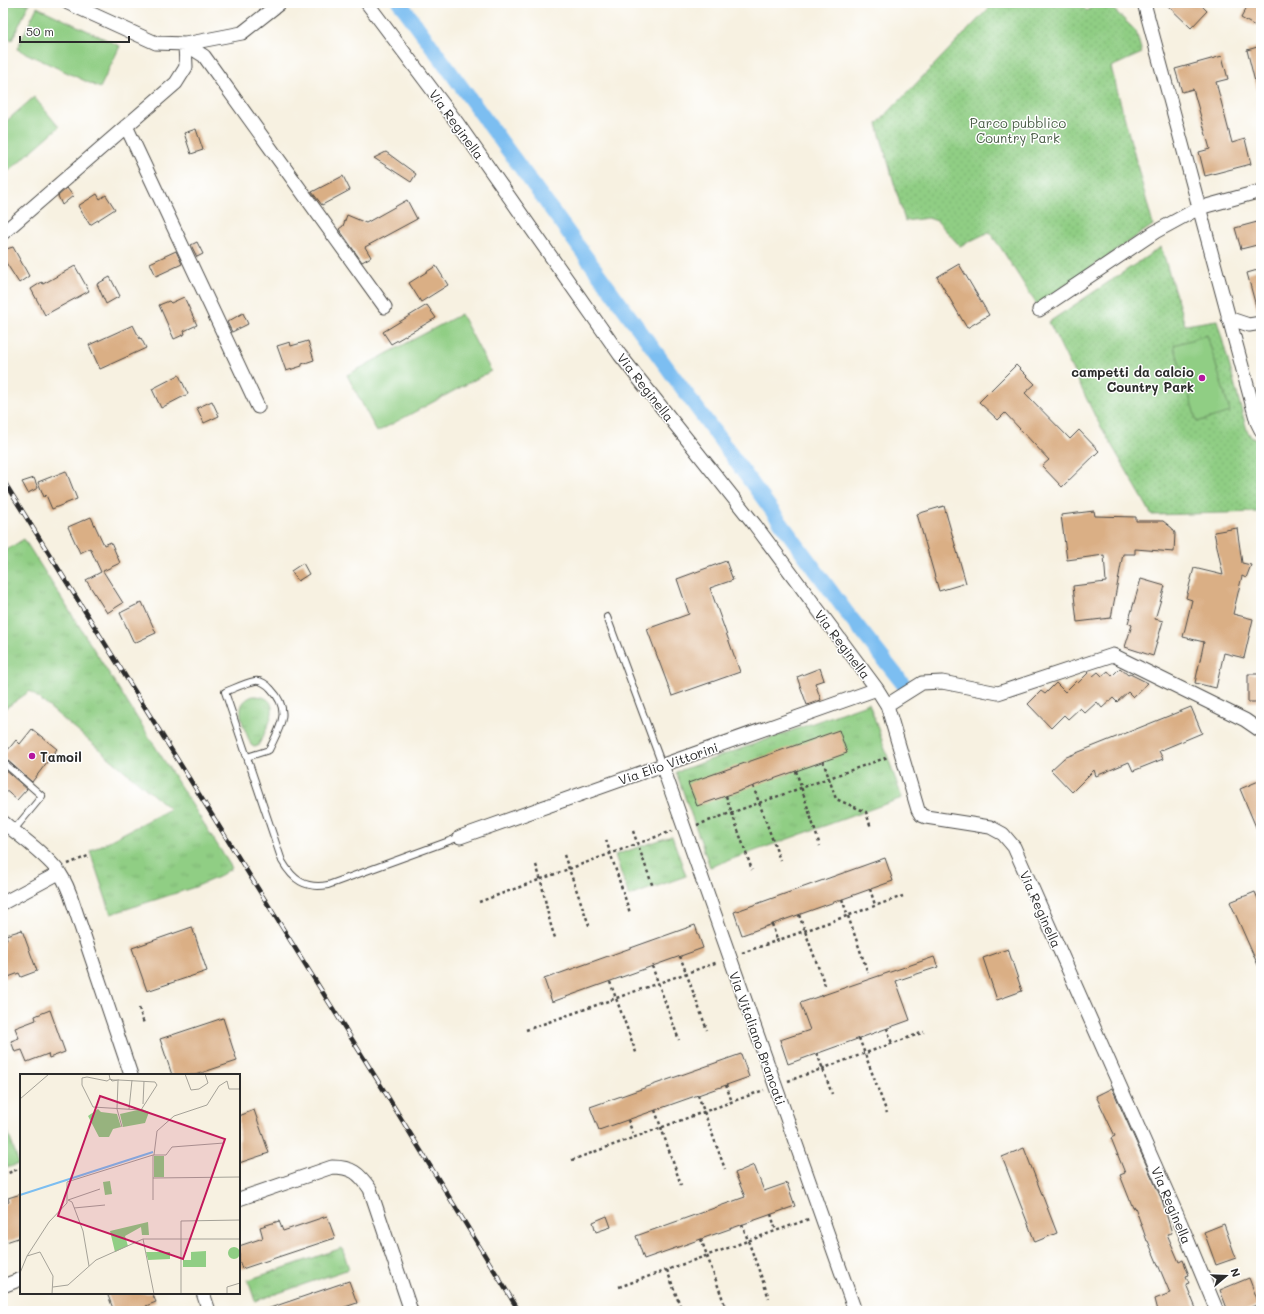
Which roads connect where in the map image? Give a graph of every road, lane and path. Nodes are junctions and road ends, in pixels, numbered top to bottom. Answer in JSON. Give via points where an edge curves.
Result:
{"nodes":[{"id":1,"x":68,"y":3,"type":"edge"},
{"id":2,"x":280,"y":3,"type":"edge"},
{"id":3,"x":367,"y":3,"type":"edge"},
{"id":4,"x":1144,"y":3,"type":"edge"},
{"id":5,"x":185,"y":44,"type":"junction"},
{"id":6,"x":126,"y":126,"type":"junction"},
{"id":7,"x":1261,"y":191,"type":"edge"},
{"id":8,"x":1199,"y":208,"type":"junction"},
{"id":9,"x":3,"y":233,"type":"edge"},
{"id":10,"x":385,"y":307,"type":"dead end"},
{"id":11,"x":1039,"y":310,"type":"dead end"},
{"id":12,"x":1228,"y":318,"type":"junction"},
{"id":13,"x":1261,"y":323,"type":"edge"},
{"id":14,"x":258,"y":408,"type":"dead end"},
{"id":15,"x":1261,"y":430,"type":"edge"},
{"id":16,"x":607,"y":617,"type":"dead end"},
{"id":17,"x":877,"y":689,"type":"junction"},
{"id":18,"x":893,"y":702,"type":"junction"},
{"id":19,"x":1261,"y":731,"type":"edge"},
{"id":20,"x":248,"y":757,"type":"junction"},
{"id":21,"x":888,"y":757,"type":"dead end"},
{"id":22,"x":823,"y":761,"type":"dead end"},
{"id":23,"x":3,"y":762,"type":"edge"},
{"id":24,"x":662,"y":765,"type":"junction"},
{"id":25,"x":796,"y":771,"type":"dead end"},
{"id":26,"x":829,"y":778,"type":"junction"},
{"id":27,"x":753,"y":786,"type":"dead end"},
{"id":28,"x":801,"y":788,"type":"junction"},
{"id":29,"x":726,"y":796,"type":"dead end"},
{"id":30,"x":759,"y":803,"type":"junction"},
{"id":31,"x":732,"y":812,"type":"junction"},
{"id":32,"x":3,"y":822,"type":"edge"},
{"id":33,"x":695,"y":826,"type":"dead end"},
{"id":34,"x":871,"y":828,"type":"dead end"},
{"id":35,"x":13,"y":831,"type":"junction"},
{"id":36,"x":633,"y":831,"type":"dead end"},
{"id":37,"x":672,"y":831,"type":"dead end"},
{"id":38,"x":460,"y":837,"type":"joint"},
{"id":39,"x":606,"y":840,"type":"dead end"},
{"id":40,"x":638,"y":844,"type":"junction"},
{"id":41,"x":820,"y":846,"type":"dead end"},
{"id":42,"x":610,"y":854,"type":"junction"},
{"id":43,"x":564,"y":855,"type":"dead end"},
{"id":44,"x":88,"y":856,"type":"dead end"},
{"id":45,"x":780,"y":860,"type":"dead end"},
{"id":46,"x":536,"y":865,"type":"dead end"},
{"id":47,"x":62,"y":868,"type":"junction"},
{"id":48,"x":569,"y":869,"type":"junction"},
{"id":49,"x":752,"y":870,"type":"dead end"},
{"id":50,"x":541,"y":879,"type":"junction"},
{"id":51,"x":653,"y":887,"type":"dead end"},
{"id":52,"x":870,"y":889,"type":"dead end"},
{"id":53,"x":903,"y":896,"type":"dead end"},
{"id":54,"x":842,"y":899,"type":"dead end"},
{"id":55,"x":479,"y":902,"type":"dead end"},
{"id":56,"x":3,"y":903,"type":"edge"},
{"id":57,"x":875,"y":905,"type":"junction"},
{"id":58,"x":630,"y":913,"type":"dead end"},
{"id":59,"x":799,"y":915,"type":"dead end"},
{"id":60,"x":848,"y":915,"type":"junction"},
{"id":61,"x":772,"y":924,"type":"dead end"},
{"id":62,"x":590,"y":928,"type":"dead end"},
{"id":63,"x":805,"y":930,"type":"junction"},
{"id":64,"x":556,"y":940,"type":"dead end"},
{"id":65,"x":777,"y":940,"type":"junction"},
{"id":66,"x":740,"y":954,"type":"dead end"},
{"id":67,"x":680,"y":956,"type":"dead end"},
{"id":68,"x":718,"y":962,"type":"dead end"},
{"id":69,"x":652,"y":966,"type":"dead end"},
{"id":70,"x":868,"y":972,"type":"dead end"},
{"id":71,"x":686,"y":973,"type":"junction"},
{"id":72,"x":610,"y":982,"type":"dead end"},
{"id":73,"x":658,"y":983,"type":"junction"},
{"id":74,"x":826,"y":988,"type":"dead end"},
{"id":75,"x":616,"y":998,"type":"junction"},
{"id":76,"x":139,"y":1008,"type":"dead end"},
{"id":77,"x":144,"y":1024,"type":"dead end"},
{"id":78,"x":886,"y":1028,"type":"dead end"},
{"id":79,"x":526,"y":1030,"type":"dead end"},
{"id":80,"x":707,"y":1030,"type":"dead end"},
{"id":81,"x":924,"y":1032,"type":"dead end"},
{"id":82,"x":859,"y":1038,"type":"dead end"},
{"id":83,"x":679,"y":1040,"type":"dead end"},
{"id":84,"x":892,"y":1044,"type":"junction"},
{"id":85,"x":817,"y":1053,"type":"dead end"},
{"id":86,"x":864,"y":1054,"type":"junction"},
{"id":87,"x":637,"y":1055,"type":"dead end"},
{"id":88,"x":823,"y":1069,"type":"junction"},
{"id":89,"x":131,"y":1074,"type":"edge"},
{"id":90,"x":786,"y":1082,"type":"dead end"},
{"id":91,"x":726,"y":1085,"type":"dead end"},
{"id":92,"x":764,"y":1090,"type":"dead end"},
{"id":93,"x":832,"y":1094,"type":"dead end"},
{"id":94,"x":698,"y":1095,"type":"dead end"},
{"id":95,"x":732,"y":1102,"type":"junction"},
{"id":96,"x":655,"y":1110,"type":"dead end"},
{"id":97,"x":704,"y":1112,"type":"junction"},
{"id":98,"x":887,"y":1113,"type":"dead end"},
{"id":99,"x":628,"y":1120,"type":"dead end"},
{"id":100,"x":661,"y":1127,"type":"junction"},
{"id":101,"x":634,"y":1137,"type":"junction"},
{"id":102,"x":572,"y":1160,"type":"dead end"},
{"id":103,"x":20,"y":1168,"type":"edge"},
{"id":104,"x":725,"y":1169,"type":"dead end"},
{"id":105,"x":3,"y":1175,"type":"edge"},
{"id":106,"x":681,"y":1185,"type":"dead end"},
{"id":107,"x":240,"y":1199,"type":"edge"},
{"id":108,"x":771,"y":1214,"type":"dead end"},
{"id":109,"x":810,"y":1218,"type":"dead end"},
{"id":110,"x":742,"y":1224,"type":"dead end"},
{"id":111,"x":776,"y":1231,"type":"junction"},
{"id":112,"x":701,"y":1239,"type":"dead end"},
{"id":113,"x":748,"y":1241,"type":"junction"},
{"id":114,"x":707,"y":1256,"type":"junction"},
{"id":115,"x":667,"y":1270,"type":"junction"},
{"id":116,"x":20,"y":1279,"type":"edge"},
{"id":117,"x":3,"y":1286,"type":"edge"},
{"id":118,"x":618,"y":1288,"type":"dead end"},
{"id":119,"x":203,"y":1294,"type":"edge"},
{"id":120,"x":769,"y":1298,"type":"dead end"},
{"id":121,"x":209,"y":1311,"type":"edge"},
{"id":122,"x":411,"y":1311,"type":"edge"},
{"id":123,"x":682,"y":1311,"type":"edge"},
{"id":124,"x":727,"y":1311,"type":"edge"},
{"id":125,"x":855,"y":1311,"type":"edge"},
{"id":126,"x":1217,"y":1311,"type":"edge"}],
"edges":[{"from":1,"to":5,"type":"street","via":[[156,43]]},
{"from":2,"to":5,"type":"street","via":[[242,33]]},
{"from":3,"to":17,"type":"street","name":"Via Reginella","via":[[458,124],[620,355],[756,526]]},
{"from":4,"to":8,"type":"street"},
{"from":5,"to":6,"type":"street","via":[[186,67],[176,83]]},
{"from":5,"to":10,"type":"street","via":[[204,56]]},
{"from":6,"to":9,"type":"street"},
{"from":6,"to":14,"type":"street"},
{"from":7,"to":8,"type":"street"},
{"from":8,"to":11,"type":"street","via":[[1155,232]]},
{"from":8,"to":12,"type":"street"},
{"from":12,"to":13,"type":"street","via":[[1248,325]]},
{"from":12,"to":15,"type":"street"},
{"from":16,"to":24,"type":"lane"},
{"from":17,"to":18,"type":"street","name":"Via Reginella"},
{"from":17,"to":24,"type":"street","name":"Via Elio Vittorini"},
{"from":18,"to":19,"type":"street","via":[[922,683],[942,682],[998,693],[1113,655],[1244,720]]},
{"from":18,"to":126,"type":"street","name":"Via Reginella","via":[[921,815],[937,820],[990,827],[1004,834],[1014,847]]},
{"from":20,"to":20,"type":"lane","via":[[225,692],[256,681],[263,682],[277,695],[282,707],[282,723],[269,750]]},
{"from":20,"to":38,"type":"lane","via":[[282,861],[292,875],[305,884],[328,885]]},
{"from":21,"to":26,"type":"path"},
{"from":22,"to":26,"type":"path"},
{"from":23,"to":35,"type":"lane","via":[[42,796]]},
{"from":24,"to":38,"type":"street","name":"Via Elio Vittorini"},
{"from":24,"to":125,"type":"street","name":"Via Vitaliano Brancati"},
{"from":25,"to":28,"type":"path"},
{"from":26,"to":28,"type":"path"},
{"from":26,"to":34,"type":"path","via":[[836,799],[866,812]]},
{"from":27,"to":30,"type":"path"},
{"from":28,"to":30,"type":"path"},
{"from":28,"to":41,"type":"path"},
{"from":29,"to":31,"type":"path"},
{"from":30,"to":31,"type":"path"},
{"from":30,"to":45,"type":"path"},
{"from":31,"to":33,"type":"path"},
{"from":31,"to":49,"type":"path"},
{"from":32,"to":35,"type":"street"},
{"from":35,"to":47,"type":"street"},
{"from":36,"to":40,"type":"path"},
{"from":37,"to":40,"type":"path"},
{"from":39,"to":42,"type":"path"},
{"from":40,"to":42,"type":"path"},
{"from":40,"to":51,"type":"path"},
{"from":42,"to":48,"type":"path"},
{"from":42,"to":58,"type":"path"},
{"from":43,"to":48,"type":"path"},
{"from":44,"to":47,"type":"path"},
{"from":46,"to":50,"type":"path"},
{"from":47,"to":56,"type":"street"},
{"from":47,"to":89,"type":"street"},
{"from":48,"to":50,"type":"path"},
{"from":48,"to":62,"type":"path"},
{"from":50,"to":55,"type":"path"},
{"from":50,"to":64,"type":"path","via":[[550,924]]},
{"from":52,"to":57,"type":"path"},
{"from":53,"to":57,"type":"path"},
{"from":54,"to":60,"type":"path"},
{"from":57,"to":60,"type":"path"},
{"from":59,"to":63,"type":"path"},
{"from":60,"to":63,"type":"path"},
{"from":60,"to":70,"type":"path"},
{"from":61,"to":65,"type":"path"},
{"from":63,"to":65,"type":"path"},
{"from":63,"to":74,"type":"path"},
{"from":65,"to":66,"type":"path"},
{"from":67,"to":71,"type":"path"},
{"from":68,"to":71,"type":"path"},
{"from":69,"to":73,"type":"path"},
{"from":71,"to":73,"type":"path"},
{"from":71,"to":80,"type":"path"},
{"from":72,"to":75,"type":"path"},
{"from":73,"to":75,"type":"path"},
{"from":73,"to":83,"type":"path"},
{"from":75,"to":79,"type":"path"},
{"from":75,"to":87,"type":"path"},
{"from":76,"to":77,"type":"path"},
{"from":78,"to":84,"type":"path"},
{"from":81,"to":84,"type":"path"},
{"from":82,"to":86,"type":"path"},
{"from":84,"to":86,"type":"path"},
{"from":85,"to":88,"type":"path"},
{"from":86,"to":88,"type":"path"},
{"from":86,"to":98,"type":"path"},
{"from":88,"to":90,"type":"path"},
{"from":88,"to":93,"type":"path"},
{"from":91,"to":95,"type":"path"},
{"from":92,"to":95,"type":"path"},
{"from":94,"to":97,"type":"path"},
{"from":95,"to":97,"type":"path"},
{"from":96,"to":100,"type":"path"},
{"from":97,"to":100,"type":"path"},
{"from":97,"to":104,"type":"path"},
{"from":99,"to":101,"type":"path"},
{"from":100,"to":101,"type":"path"},
{"from":100,"to":106,"type":"path"},
{"from":101,"to":102,"type":"path"},
{"from":103,"to":105,"type":"path"},
{"from":107,"to":122,"type":"street","via":[[332,1167],[352,1170],[370,1189]]},
{"from":108,"to":111,"type":"path"},
{"from":109,"to":111,"type":"path"},
{"from":110,"to":113,"type":"path"},
{"from":111,"to":113,"type":"path"},
{"from":112,"to":114,"type":"path"},
{"from":113,"to":114,"type":"path"},
{"from":113,"to":120,"type":"path"},
{"from":114,"to":115,"type":"path"},
{"from":114,"to":124,"type":"path"},
{"from":115,"to":118,"type":"path"},
{"from":115,"to":123,"type":"path"},
{"from":116,"to":117,"type":"street"},
{"from":119,"to":121,"type":"street"}]}
